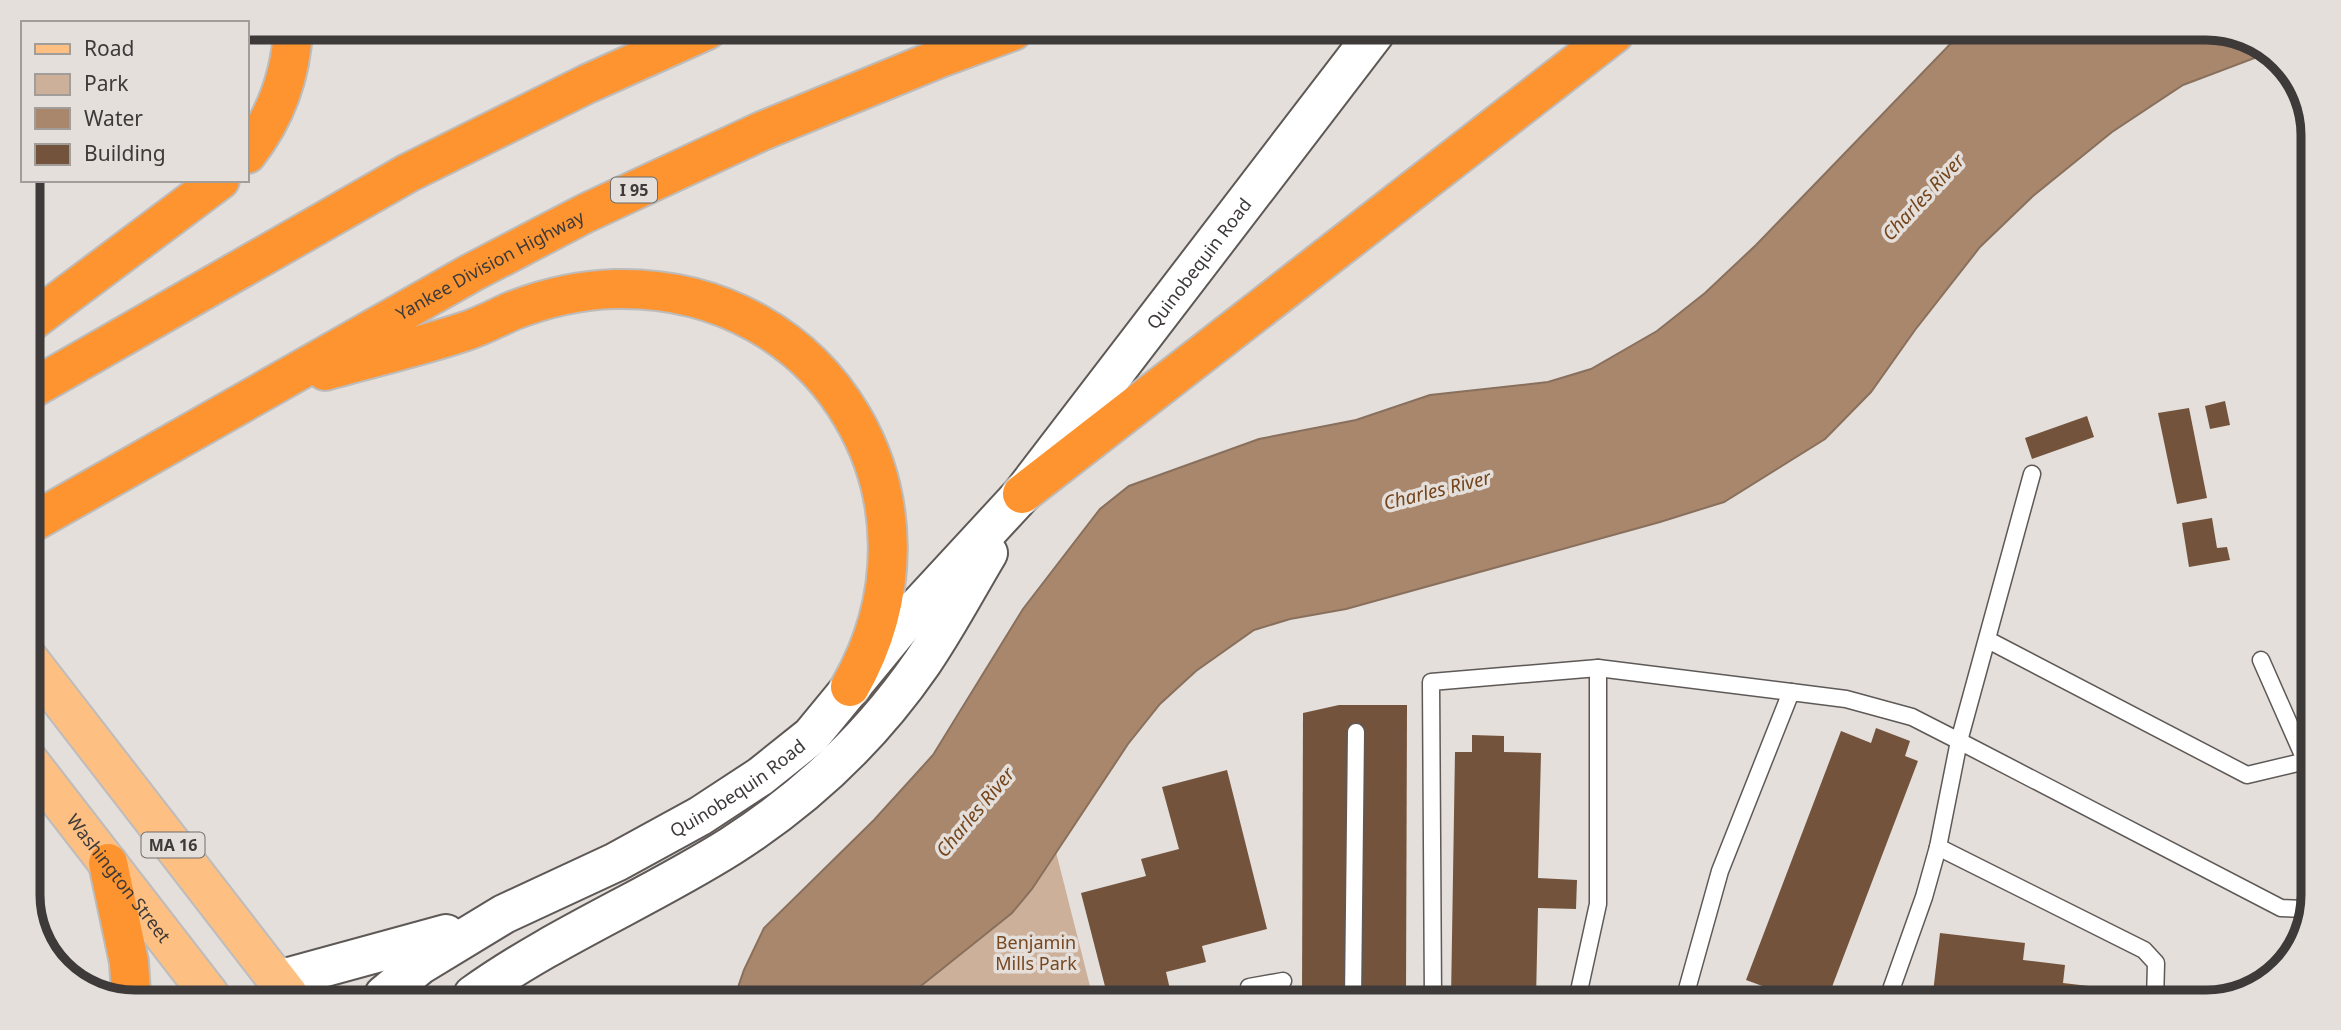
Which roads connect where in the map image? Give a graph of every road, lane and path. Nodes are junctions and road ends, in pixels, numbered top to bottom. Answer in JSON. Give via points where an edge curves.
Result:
{"nodes":[{"id":1,"x":292,"y":40,"type":"edge"},
{"id":2,"x":685,"y":40,"type":"edge"},
{"id":3,"x":991,"y":40,"type":"edge"},
{"id":4,"x":1370,"y":40,"type":"edge"},
{"id":5,"x":1607,"y":40,"type":"edge"},
{"id":6,"x":248,"y":153,"type":"edge"},
{"id":7,"x":217,"y":182,"type":"edge"},
{"id":8,"x":40,"y":315,"type":"edge"},
{"id":9,"x":40,"y":384,"type":"edge"},
{"id":10,"x":273,"y":385,"type":"junction"},
{"id":11,"x":2032,"y":474,"type":"dead end"},
{"id":12,"x":1022,"y":494,"type":"junction"},
{"id":13,"x":40,"y":518,"type":"edge"},
{"id":14,"x":1989,"y":640,"type":"junction"},
{"id":15,"x":2261,"y":660,"type":"dead end"},
{"id":16,"x":1598,"y":667,"type":"junction"},
{"id":17,"x":40,"y":673,"type":"edge"},
{"id":18,"x":850,"y":687,"type":"junction"},
{"id":19,"x":1791,"y":692,"type":"junction"},
{"id":20,"x":1356,"y":732,"type":"dead end"},
{"id":21,"x":1959,"y":741,"type":"junction"},
{"id":22,"x":2301,"y":750,"type":"edge"},
{"id":23,"x":2301,"y":762,"type":"edge"},
{"id":24,"x":40,"y":775,"type":"edge"},
{"id":25,"x":1938,"y":847,"type":"junction"},
{"id":26,"x":108,"y":863,"type":"junction"},
{"id":27,"x":2299,"y":909,"type":"edge"},
{"id":28,"x":504,"y":914,"type":"junction"},
{"id":29,"x":1283,"y":981,"type":"dead end"},
{"id":30,"x":283,"y":987,"type":"edge"},
{"id":31,"x":131,"y":990,"type":"edge"},
{"id":32,"x":206,"y":990,"type":"edge"},
{"id":33,"x":390,"y":990,"type":"edge"},
{"id":34,"x":484,"y":990,"type":"edge"},
{"id":35,"x":1250,"y":990,"type":"edge"},
{"id":36,"x":1353,"y":990,"type":"edge"},
{"id":37,"x":1433,"y":990,"type":"edge"},
{"id":38,"x":1579,"y":990,"type":"edge"},
{"id":39,"x":1687,"y":990,"type":"edge"},
{"id":40,"x":1891,"y":990,"type":"edge"},
{"id":41,"x":2155,"y":990,"type":"edge"}],
"edges":[{"from":1,"to":6,"type":"highway","via":[[283,90]]},
{"from":2,"to":9,"type":"highway","via":[[408,173]]},
{"from":3,"to":10,"type":"highway","name":"Yankee Division Highway","number":"I 95","via":[[786,121],[646,184],[471,273]]},
{"from":4,"to":12,"type":"main road","name":"Quinobequin Road"},
{"from":5,"to":12,"type":"highway"},
{"from":7,"to":8,"type":"highway"},
{"from":10,"to":13,"type":"highway","name":"Yankee Division Highway","number":"I 95"},
{"from":10,"to":18,"type":"highway","via":[[465,332],[547,298],[596,290],[641,289],[681,295],[747,317],[782,339],[829,383],[864,439],[879,482],[889,545],[882,604]]},
{"from":11,"to":14,"type":"lane"},
{"from":12,"to":18,"type":"main road","name":"Quinobequin Road","via":[[913,611]]},
{"from":12,"to":34,"type":"main road","name":"Quinobequin Road","via":[[922,662],[835,766],[729,847],[552,944]]},
{"from":14,"to":21,"type":"lane"},
{"from":14,"to":23,"type":"lane","via":[[2246,775]]},
{"from":15,"to":22,"type":"lane"},
{"from":16,"to":19,"type":"lane"},
{"from":16,"to":37,"type":"lane","via":[[1431,682]]},
{"from":16,"to":38,"type":"lane","via":[[1598,904]]},
{"from":17,"to":30,"type":"main road","number":"MA 16"},
{"from":18,"to":28,"type":"main road","name":"Quinobequin Road","via":[[811,736],[699,817]]},
{"from":19,"to":21,"type":"lane","via":[[1846,699],[1912,717]]},
{"from":19,"to":39,"type":"lane","via":[[1720,871]]},
{"from":20,"to":36,"type":"lane"},
{"from":21,"to":25,"type":"lane"},
{"from":21,"to":27,"type":"lane","via":[[2281,908]]},
{"from":24,"to":26,"type":"main road","name":"Washington Street"},
{"from":25,"to":40,"type":"lane"},
{"from":25,"to":41,"type":"lane","via":[[2144,950],[2156,963]]},
{"from":26,"to":31,"type":"highway"},
{"from":26,"to":32,"type":"main road","name":"Washington Street"},
{"from":28,"to":30,"type":"main road"},
{"from":28,"to":33,"type":"main road","name":"Quinobequin Road","via":[[420,965]]},
{"from":29,"to":35,"type":"lane"}]}
